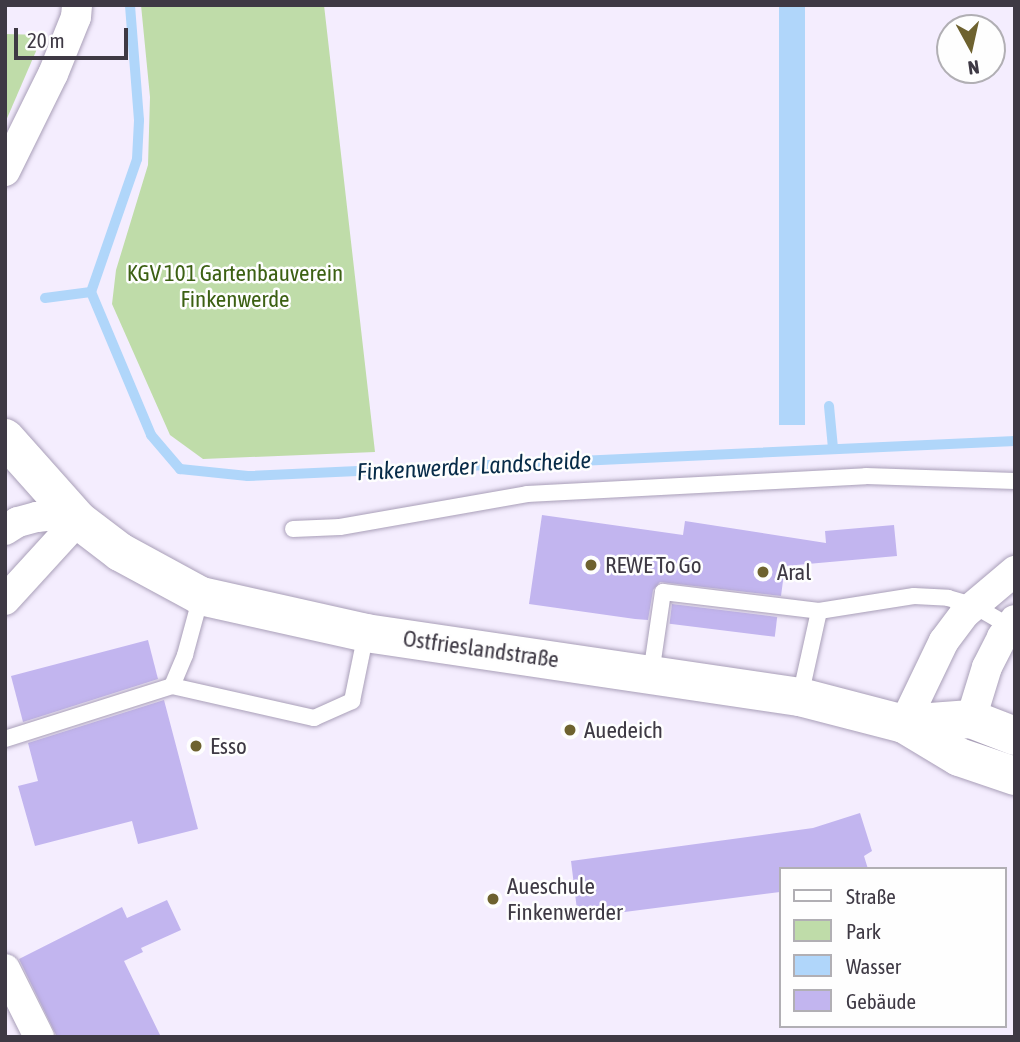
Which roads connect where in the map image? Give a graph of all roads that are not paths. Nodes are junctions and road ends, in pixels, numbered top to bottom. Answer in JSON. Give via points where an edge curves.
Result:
{"nodes":[{"id":1,"x":77,"y":5,"type":"edge"},
{"id":2,"x":5,"y":171,"type":"edge"},
{"id":3,"x":5,"y":438,"type":"edge"},
{"id":4,"x":1015,"y":481,"type":"edge"},
{"id":5,"x":78,"y":520,"type":"junction"},
{"id":6,"x":293,"y":529,"type":"dead end"},
{"id":7,"x":5,"y":530,"type":"edge"},
{"id":8,"x":1015,"y":571,"type":"edge"},
{"id":9,"x":201,"y":596,"type":"junction"},
{"id":10,"x":5,"y":600,"type":"edge"},
{"id":11,"x":973,"y":605,"type":"junction"},
{"id":12,"x":819,"y":611,"type":"junction"},
{"id":13,"x":1012,"y":623,"type":"edge"},
{"id":14,"x":366,"y":633,"type":"junction"},
{"id":15,"x":651,"y":674,"type":"junction"},
{"id":16,"x":172,"y":686,"type":"junction"},
{"id":17,"x":800,"y":697,"type":"junction"},
{"id":18,"x":971,"y":719,"type":"junction"},
{"id":19,"x":904,"y":724,"type":"junction"},
{"id":20,"x":1015,"y":736,"type":"edge"},
{"id":21,"x":5,"y":739,"type":"edge"},
{"id":22,"x":1015,"y":776,"type":"edge"},
{"id":23,"x":5,"y":969,"type":"edge"},
{"id":24,"x":39,"y":1037,"type":"edge"}],
"edges":[{"from":1,"to":2,"type":"street","via":[[47,86]]},
{"from":3,"to":5,"type":"street","name":"Ostfrieslandstraße"},
{"from":4,"to":6,"type":"lane","via":[[866,476],[527,494],[340,527]]},
{"from":5,"to":7,"type":"street","via":[[37,517]]},
{"from":5,"to":9,"type":"street","name":"Ostfrieslandstraße","via":[[120,552]]},
{"from":5,"to":10,"type":"street"},
{"from":8,"to":11,"type":"street"},
{"from":9,"to":14,"type":"street","name":"Ostfrieslandstraße"},
{"from":9,"to":16,"type":"lane","via":[[186,655]]},
{"from":11,"to":12,"type":"lane","via":[[915,596]]},
{"from":11,"to":13,"type":"lane"},
{"from":11,"to":19,"type":"street","via":[[937,653]]},
{"from":12,"to":15,"type":"lane","via":[[663,592]]},
{"from":12,"to":17,"type":"lane"},
{"from":13,"to":18,"type":"street","via":[[987,667]]},
{"from":14,"to":15,"type":"street","name":"Ostfrieslandstraße"},
{"from":14,"to":16,"type":"lane","via":[[352,701],[314,718]]},
{"from":15,"to":17,"type":"street","name":"Ostfrieslandstraße"},
{"from":16,"to":21,"type":"lane"},
{"from":17,"to":19,"type":"street","name":"Ostfrieslandstraße"},
{"from":18,"to":19,"type":"street","name":"Ostfrieslandstraße"},
{"from":18,"to":20,"type":"street","name":"Ostfrieslandstraße"},
{"from":19,"to":22,"type":"street","name":"Ostfrieslandstraße","via":[[959,757]]},
{"from":23,"to":24,"type":"street"}]}
